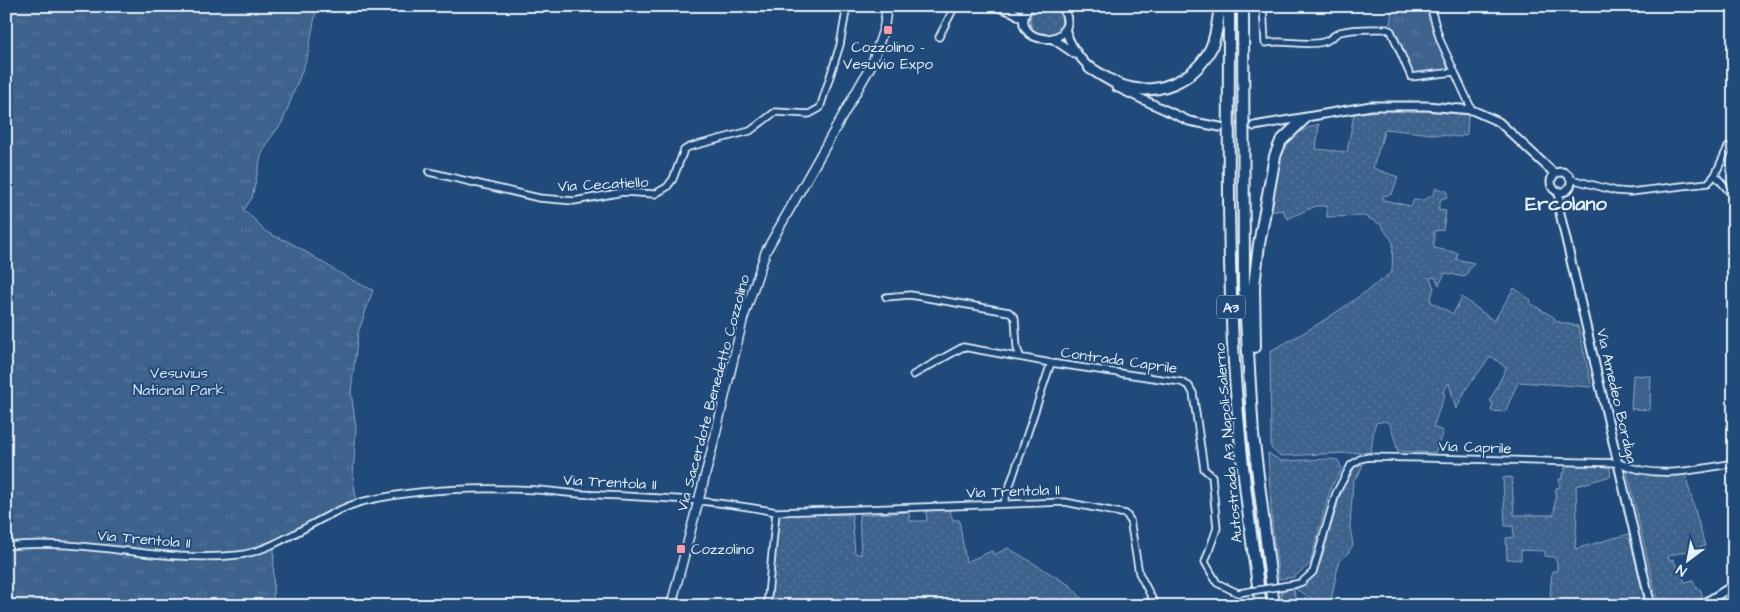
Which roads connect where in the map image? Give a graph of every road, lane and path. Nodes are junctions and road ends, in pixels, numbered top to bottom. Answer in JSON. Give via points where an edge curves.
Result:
{"nodes":[{"id":1,"x":847,"y":6,"type":"edge"},
{"id":2,"x":888,"y":6,"type":"edge"},
{"id":3,"x":956,"y":6,"type":"edge"},
{"id":4,"x":995,"y":6,"type":"edge"},
{"id":5,"x":1062,"y":6,"type":"edge"},
{"id":6,"x":1220,"y":6,"type":"edge"},
{"id":7,"x":1229,"y":6,"type":"edge"},
{"id":8,"x":1243,"y":6,"type":"edge"},
{"id":9,"x":1263,"y":6,"type":"edge"},
{"id":10,"x":1430,"y":6,"type":"edge"},
{"id":11,"x":1028,"y":7,"type":"edge"},
{"id":12,"x":1013,"y":12,"type":"junction"},
{"id":13,"x":1024,"y":19,"type":"junction"},
{"id":14,"x":1065,"y":28,"type":"junction"},
{"id":15,"x":939,"y":36,"type":"dead end"},
{"id":16,"x":1053,"y":39,"type":"junction"},
{"id":17,"x":1080,"y":57,"type":"junction"},
{"id":18,"x":1090,"y":68,"type":"junction"},
{"id":19,"x":1454,"y":72,"type":"junction"},
{"id":20,"x":1472,"y":110,"type":"junction"},
{"id":21,"x":1304,"y":119,"type":"junction"},
{"id":22,"x":1254,"y":126,"type":"tunnel mouth"},
{"id":23,"x":1220,"y":127,"type":"tunnel mouth"},
{"id":24,"x":1734,"y":147,"type":"edge"},
{"id":25,"x":429,"y":172,"type":"dead end"},
{"id":26,"x":1555,"y":174,"type":"junction"},
{"id":27,"x":1715,"y":175,"type":"junction"},
{"id":28,"x":1571,"y":179,"type":"junction"},
{"id":29,"x":1559,"y":192,"type":"junction"},
{"id":30,"x":1734,"y":197,"type":"edge"},
{"id":31,"x":886,"y":297,"type":"dead end"},
{"id":32,"x":1020,"y":356,"type":"junction"},
{"id":33,"x":1051,"y":363,"type":"junction"},
{"id":34,"x":913,"y":375,"type":"dead end"},
{"id":35,"x":1253,"y":435,"type":"junction"},
{"id":36,"x":1619,"y":463,"type":"junction"},
{"id":37,"x":1734,"y":463,"type":"edge"},
{"id":38,"x":698,"y":502,"type":"junction"},
{"id":39,"x":1004,"y":503,"type":"junction"},
{"id":40,"x":776,"y":512,"type":"junction"},
{"id":41,"x":6,"y":546,"type":"edge"},
{"id":42,"x":1296,"y":584,"type":"joint"},
{"id":43,"x":1734,"y":585,"type":"edge"},
{"id":44,"x":671,"y":606,"type":"edge"},
{"id":45,"x":767,"y":606,"type":"edge"},
{"id":46,"x":1156,"y":606,"type":"edge"},
{"id":47,"x":1261,"y":606,"type":"edge"},
{"id":48,"x":1274,"y":606,"type":"edge"},
{"id":49,"x":1651,"y":606,"type":"edge"},
{"id":50,"x":1700,"y":606,"type":"edge"}],
"edges":[{"from":1,"to":25,"type":"street","name":"Via Cecatiello","via":[[840,45],[816,113],[775,112],[750,131],[689,147],[684,150],[667,187],[655,194],[623,192],[574,201],[539,198]]},
{"from":2,"to":38,"type":"main road","name":"Via Sacerdote Benedetto Cozzolino","via":[[872,64],[766,251],[743,318]]},
{"from":3,"to":15,"type":"street"},
{"from":4,"to":12,"type":"street"},
{"from":5,"to":14,"type":"street","via":[[1067,20]]},
{"from":6,"to":18,"type":"highway","via":[[1211,48],[1194,70],[1172,85],[1138,89],[1120,85]]},
{"from":7,"to":47,"type":"highway","name":"Autostrada A3 Napoli-Salerno","number":"A3","via":[[1229,253],[1234,362],[1240,441]]},
{"from":8,"to":35,"type":"highway","name":"Autostrada A3 Napoli-Salerno","number":"A3","via":[[1243,246]]},
{"from":9,"to":19,"type":"street","via":[[1265,43],[1283,40],[1325,42],[1344,32],[1387,28],[1411,77]]},
{"from":10,"to":19,"type":"street","via":[[1433,22]]},
{"from":11,"to":12,"type":"street"},
{"from":11,"to":13,"type":"street"},
{"from":12,"to":13,"type":"street"},
{"from":13,"to":16,"type":"street","via":[[1030,34],[1045,41]]},
{"from":14,"to":16,"type":"street"},
{"from":14,"to":17,"type":"street"},
{"from":16,"to":17,"type":"street"},
{"from":17,"to":18,"type":"street"},
{"from":18,"to":23,"type":"street","via":[[1104,81],[1145,102],[1189,121]]},
{"from":19,"to":20,"type":"street"},
{"from":20,"to":21,"type":"street","via":[[1371,106]]},
{"from":20,"to":26,"type":"street","via":[[1499,122]]},
{"from":21,"to":22,"type":"street"},
{"from":21,"to":35,"type":"highway","via":[[1281,141],[1275,156],[1259,244],[1254,286],[1256,395]]},
{"from":24,"to":27,"type":"street","via":[[1728,147]]},
{"from":26,"to":28,"type":"street","via":[[1566,173]]},
{"from":26,"to":29,"type":"street","via":[[1551,186]]},
{"from":27,"to":28,"type":"street","via":[[1708,184],[1630,192]]},
{"from":27,"to":30,"type":"street"},
{"from":28,"to":29,"type":"street","via":[[1567,190]]},
{"from":29,"to":36,"type":"street","name":"Via Amedeo Bordiga","via":[[1559,209]]},
{"from":31,"to":32,"type":"street","via":[[910,295],[1009,312],[1015,318]]},
{"from":32,"to":33,"type":"street"},
{"from":32,"to":34,"type":"street","via":[[963,347]]},
{"from":33,"to":39,"type":"street","name":"Contrada Caprile"},
{"from":33,"to":42,"type":"street","name":"Contrada Caprile","bridge":true,"via":[[1181,382],[1189,386],[1193,394],[1204,469],[1212,476],[1216,528],[1205,562],[1217,584],[1238,593]]},
{"from":35,"to":48,"type":"highway","name":"Autostrada A3 Napoli-Salerno","number":"A3"},
{"from":36,"to":37,"type":"street","name":"Via Caprile","via":[[1664,473]]},
{"from":36,"to":42,"type":"street","name":"Via Caprile","via":[[1360,459],[1351,465],[1336,493],[1313,572]]},
{"from":36,"to":49,"type":"street","name":"Via Amedeo Bordiga"},
{"from":38,"to":40,"type":"street","name":"Via Trentola II","via":[[731,503]]},
{"from":38,"to":41,"type":"street","name":"Via Trentola II","via":[[539,490],[437,489],[357,504],[267,546],[240,555],[176,557],[71,545]]},
{"from":38,"to":44,"type":"main road","name":"Via Sacerdote Benedetto Cozzolino"},
{"from":39,"to":40,"type":"street","name":"Via Trentola II"},
{"from":39,"to":46,"type":"street","name":"Via Trentola II","via":[[1065,502],[1126,514],[1130,520],[1139,573]]},
{"from":40,"to":45,"type":"street"},
{"from":43,"to":50,"type":"street"}]}
